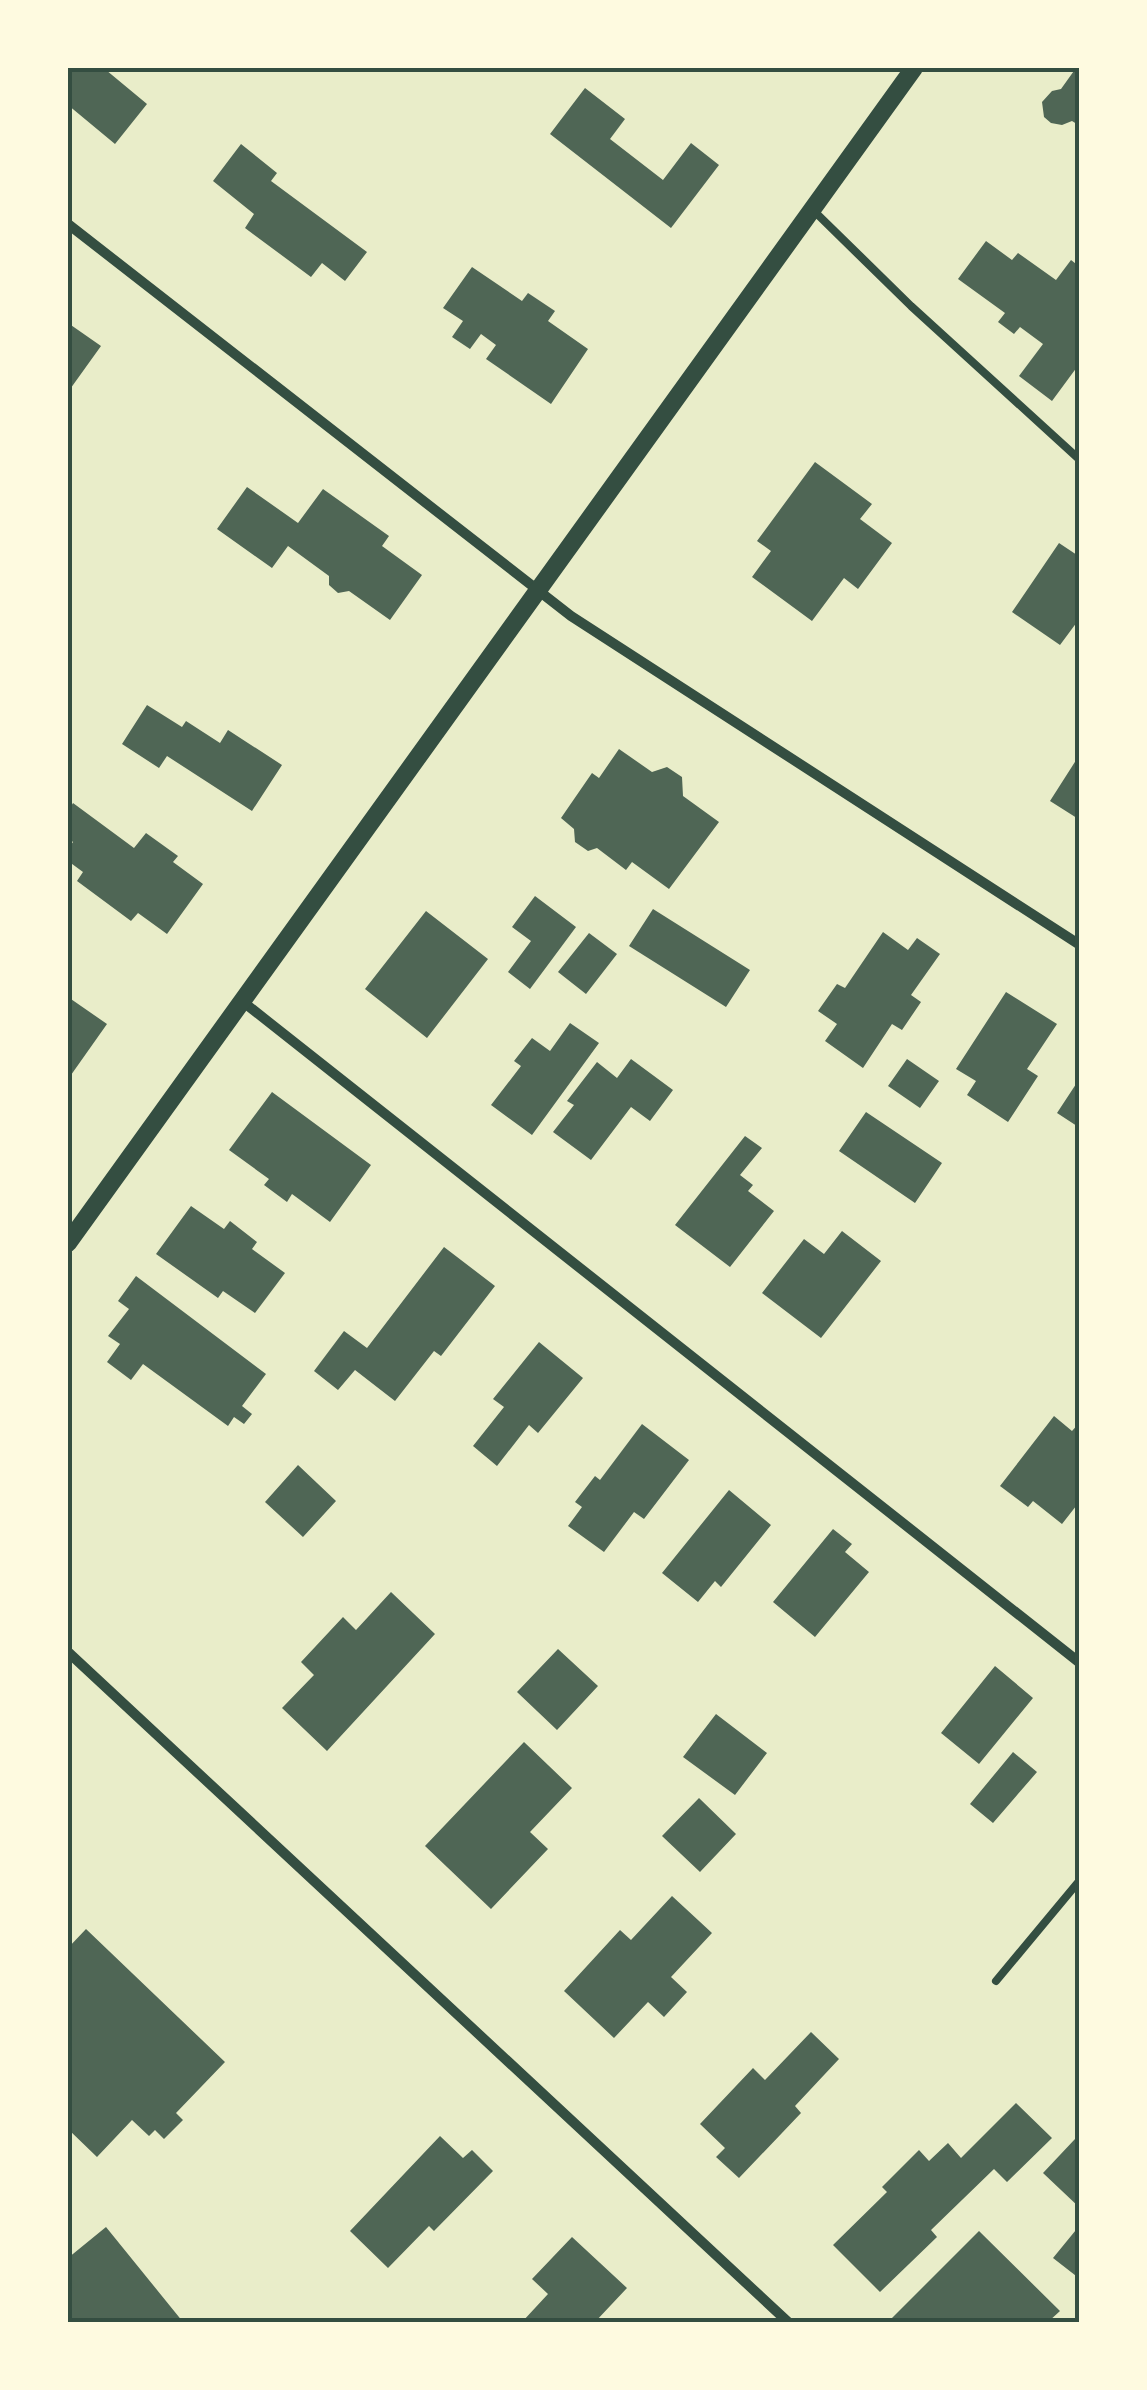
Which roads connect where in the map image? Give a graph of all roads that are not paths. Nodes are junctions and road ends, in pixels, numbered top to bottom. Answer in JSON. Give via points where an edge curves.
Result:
{"nodes":[{"id":1,"x":914,"y":68,"type":"edge"},
{"id":2,"x":813,"y":210,"type":"junction"},
{"id":3,"x":68,"y":224,"type":"edge"},
{"id":4,"x":1080,"y":460,"type":"edge"},
{"id":5,"x":538,"y":591,"type":"junction"},
{"id":6,"x":1080,"y":945,"type":"edge"},
{"id":7,"x":242,"y":1001,"type":"junction"},
{"id":8,"x":68,"y":1243,"type":"edge"},
{"id":9,"x":68,"y":1652,"type":"edge"},
{"id":10,"x":1080,"y":1663,"type":"edge"},
{"id":11,"x":1080,"y":1880,"type":"edge"},
{"id":12,"x":996,"y":1981,"type":"dead end"},
{"id":13,"x":788,"y":2322,"type":"edge"}],
"edges":[{"from":1,"to":2,"type":"street"},
{"from":2,"to":4,"type":"lane"},
{"from":2,"to":5,"type":"street"},
{"from":3,"to":5,"type":"street"},
{"from":5,"to":6,"type":"street"},
{"from":5,"to":7,"type":"street"},
{"from":7,"to":8,"type":"street"},
{"from":7,"to":10,"type":"street"},
{"from":9,"to":13,"type":"street"},
{"from":11,"to":12,"type":"lane"}]}
